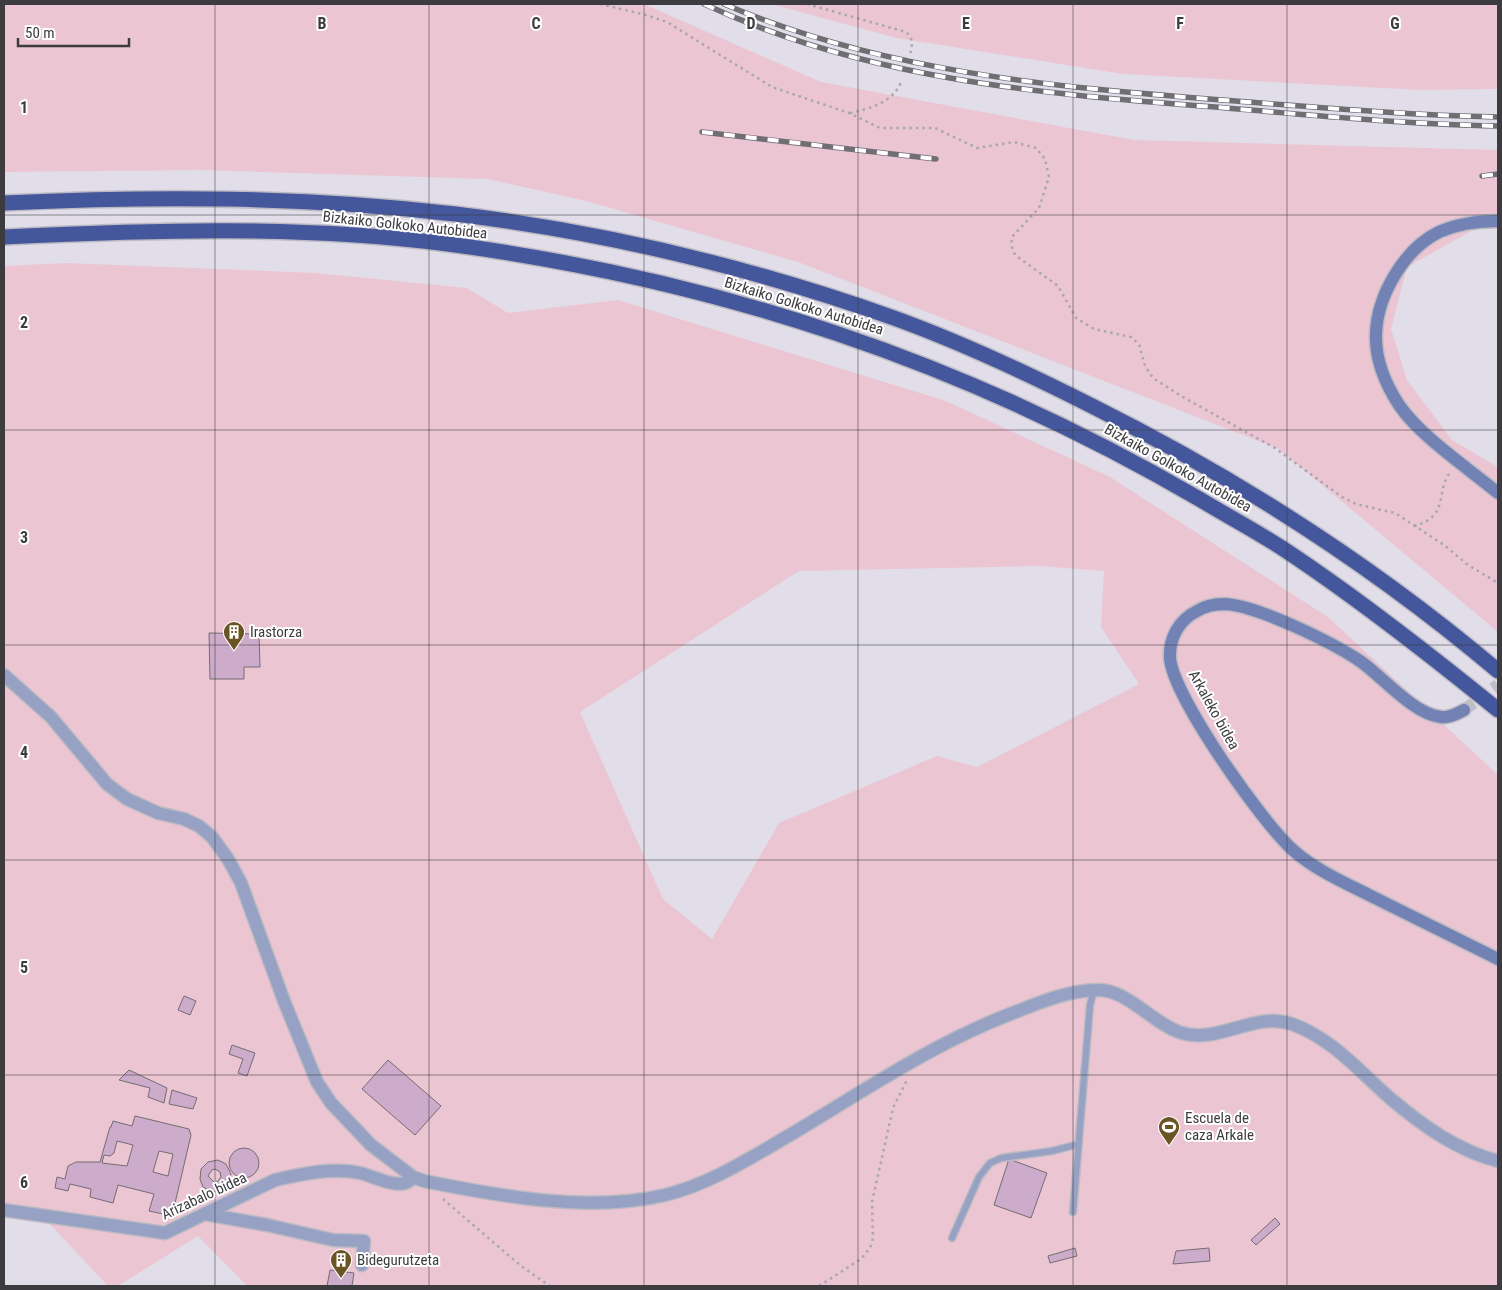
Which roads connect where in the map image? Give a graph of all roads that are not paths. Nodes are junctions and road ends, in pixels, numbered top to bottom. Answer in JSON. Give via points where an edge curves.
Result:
{"nodes":[{"id":1,"x":4,"y":203,"type":"edge"},
{"id":2,"x":1498,"y":221,"type":"edge"},
{"id":3,"x":4,"y":238,"type":"edge"},
{"id":4,"x":1498,"y":493,"type":"edge"},
{"id":5,"x":1498,"y":671,"type":"edge"},
{"id":6,"x":4,"y":675,"type":"edge"},
{"id":7,"x":1464,"y":710,"type":"tunnel mouth"},
{"id":8,"x":1498,"y":710,"type":"edge"},
{"id":9,"x":1498,"y":959,"type":"edge"},
{"id":10,"x":1094,"y":989,"type":"junction"},
{"id":11,"x":1079,"y":1144,"type":"junction"},
{"id":12,"x":1498,"y":1161,"type":"edge"},
{"id":13,"x":413,"y":1177,"type":"junction"},
{"id":14,"x":4,"y":1210,"type":"edge"},
{"id":15,"x":1073,"y":1212,"type":"dead end"},
{"id":16,"x":205,"y":1214,"type":"junction"},
{"id":17,"x":952,"y":1238,"type":"dead end"},
{"id":18,"x":362,"y":1265,"type":"dead end"}],
"edges":[{"from":1,"to":5,"type":"highway","name":"Bizkaiko Golkoko Autobidea","via":[[179,198],[283,200],[457,214],[657,249],[830,297],[985,354],[1157,440],[1297,522],[1362,566]]},
{"from":2,"to":4,"type":"street","via":[[1478,221],[1439,232],[1409,254],[1386,288],[1376,334],[1382,373],[1400,406],[1430,437]]},
{"from":3,"to":8,"type":"highway","name":"Bizkaiko Golkoko Autobidea","via":[[205,229],[446,244],[608,272],[791,317],[894,352],[972,384],[1112,449],[1282,548],[1354,598]]},
{"from":6,"to":13,"type":"street","via":[[51,717],[106,784],[127,799],[158,813],[184,819],[212,836],[241,883],[318,1082],[331,1103],[357,1131]]},
{"from":7,"to":9,"type":"street","name":"Arkaleko bidea","via":[[1451,716],[1433,715],[1404,699],[1361,662],[1334,646],[1254,610],[1226,604],[1210,605],[1184,619],[1171,644],[1170,660],[1186,698],[1255,808],[1294,851],[1322,871]]},
{"from":10,"to":11,"type":"lane","via":[[1090,1004]]},
{"from":10,"to":12,"type":"street","via":[[1119,996],[1175,1031],[1192,1036],[1271,1021],[1290,1023],[1338,1049],[1393,1100],[1449,1142],[1474,1155]]},
{"from":10,"to":13,"type":"street","via":[[1047,1000],[952,1038],[751,1158],[669,1194],[642,1200],[535,1200],[457,1188]]},
{"from":11,"to":15,"type":"lane"},
{"from":11,"to":17,"type":"lane","via":[[1001,1158],[990,1163],[979,1177]]},
{"from":13,"to":16,"type":"street","name":"Arizabalo bidea","via":[[403,1185],[358,1173],[306,1174],[275,1180]]},
{"from":14,"to":16,"type":"street","name":"Arizabalo bidea","via":[[157,1234]]},
{"from":16,"to":18,"type":"street","via":[[333,1240],[364,1241]]}]}
